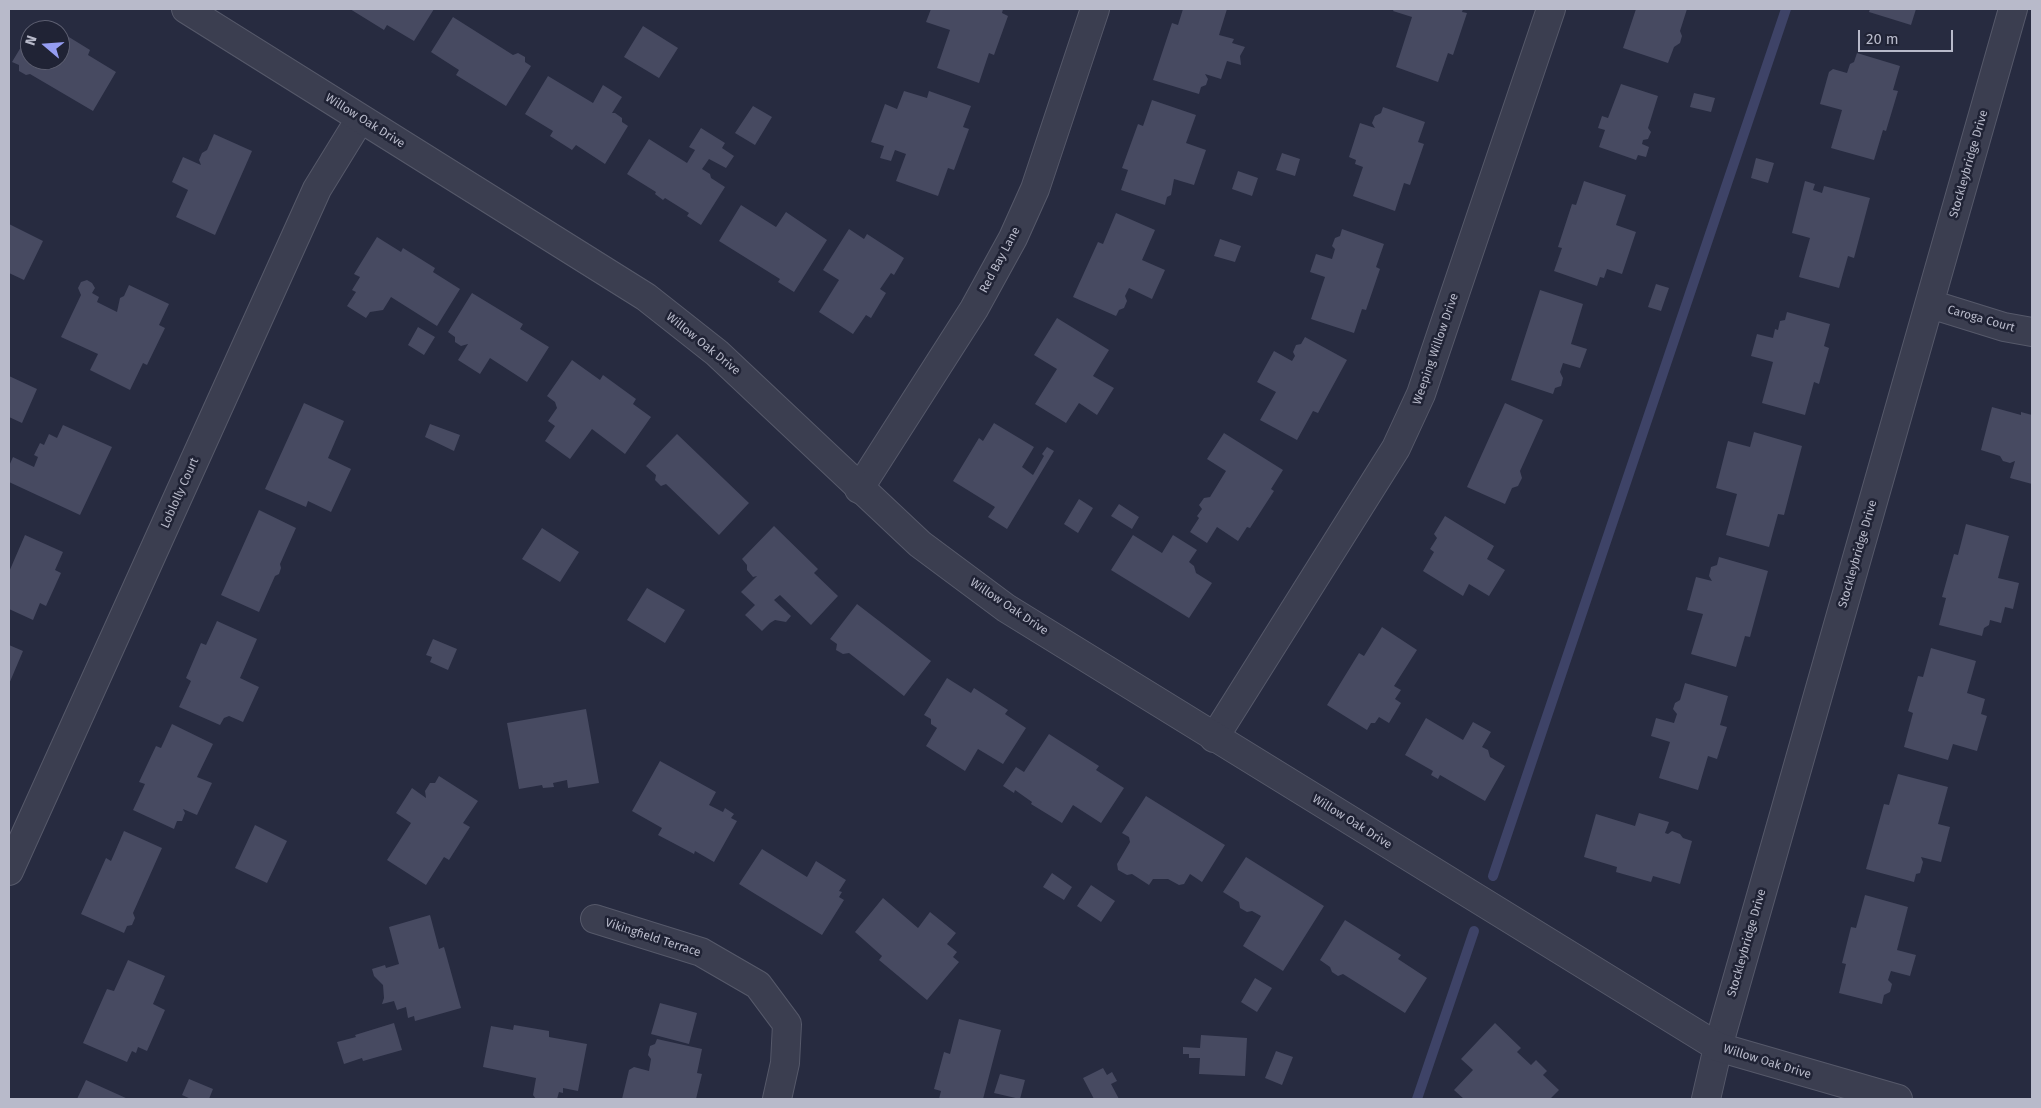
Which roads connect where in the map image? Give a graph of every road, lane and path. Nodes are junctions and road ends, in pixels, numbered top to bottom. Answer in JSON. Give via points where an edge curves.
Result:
{"nodes":[{"id":1,"x":186,"y":9,"type":"edge"},
{"id":2,"x":1095,"y":9,"type":"edge"},
{"id":3,"x":1551,"y":9,"type":"edge"},
{"id":4,"x":2013,"y":9,"type":"edge"},
{"id":5,"x":360,"y":118,"type":"junction"},
{"id":6,"x":1930,"y":304,"type":"junction"},
{"id":7,"x":2032,"y":332,"type":"edge"},
{"id":8,"x":859,"y":489,"type":"junction"},
{"id":9,"x":1214,"y":738,"type":"junction"},
{"id":10,"x":9,"y":872,"type":"edge"},
{"id":11,"x":595,"y":919,"type":"dead end"},
{"id":12,"x":1718,"y":1047,"type":"junction"},
{"id":13,"x":777,"y":1099,"type":"edge"},
{"id":14,"x":1706,"y":1099,"type":"edge"},
{"id":15,"x":1898,"y":1099,"type":"edge"}],
"edges":[{"from":1,"to":5,"type":"street","name":"Willow Oak Drive"},
{"from":2,"to":8,"type":"street","name":"Red Bay Lane","via":[[1035,189],[1013,238],[974,308]]},
{"from":3,"to":9,"type":"street","name":"Weeping Willow Drive","via":[[1422,394],[1396,448]]},
{"from":4,"to":6,"type":"street","name":"Stockleybridge Drive"},
{"from":5,"to":8,"type":"street","name":"Willow Oak Drive","via":[[646,297],[717,353]]},
{"from":5,"to":10,"type":"street","name":"Loblolly Court","via":[[317,189]]},
{"from":6,"to":7,"type":"street","name":"Caroga Court"},
{"from":6,"to":12,"type":"street","name":"Stockleybridge Drive"},
{"from":8,"to":9,"type":"street","name":"Willow Oak Drive","via":[[920,544],[1006,608]]},
{"from":9,"to":12,"type":"street","name":"Willow Oak Drive"},
{"from":11,"to":13,"type":"street","name":"Vikingfield Terrace","via":[[701,952],[758,985],[787,1024],[785,1063]]},
{"from":12,"to":14,"type":"street","name":"Stockleybridge Drive"},
{"from":12,"to":15,"type":"street","name":"Willow Oak Drive"}]}
